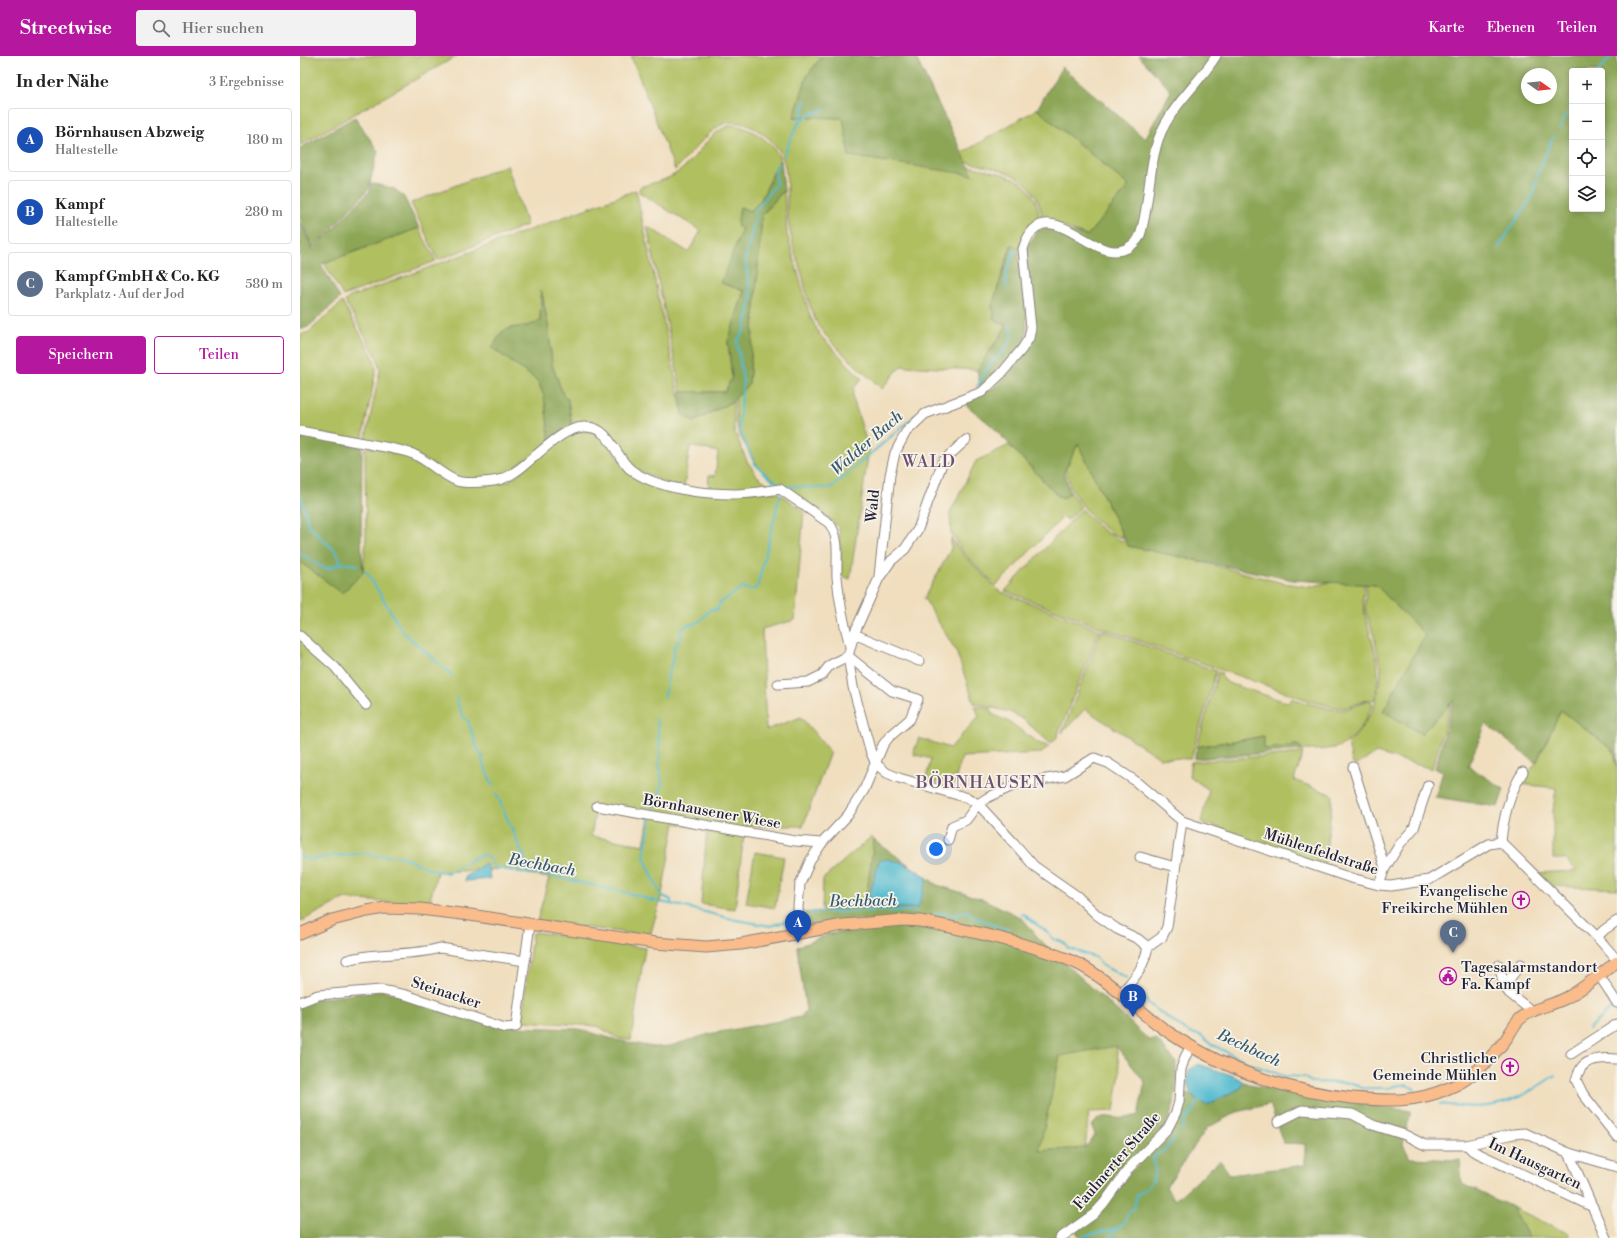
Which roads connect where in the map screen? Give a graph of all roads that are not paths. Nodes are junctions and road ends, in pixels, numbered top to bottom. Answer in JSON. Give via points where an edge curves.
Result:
{"nodes":[{"id":1,"x":1216,"y":56,"type":"edge"},
{"id":2,"x":300,"y":431,"type":"edge"},
{"id":3,"x":966,"y":440,"type":"dead end"},
{"id":4,"x":879,"y":578,"type":"junction"},
{"id":5,"x":854,"y":634,"type":"junction"},
{"id":6,"x":300,"y":636,"type":"edge"},
{"id":7,"x":850,"y":646,"type":"junction"},
{"id":8,"x":848,"y":656,"type":"junction"},
{"id":9,"x":919,"y":661,"type":"dead end"},
{"id":10,"x":778,"y":684,"type":"dead end"},
{"id":11,"x":366,"y":705,"type":"dead end"},
{"id":12,"x":876,"y":764,"type":"junction"},
{"id":13,"x":1353,"y":767,"type":"dead end"},
{"id":14,"x":1523,"y":772,"type":"dead end"},
{"id":15,"x":1428,"y":785,"type":"dead end"},
{"id":16,"x":978,"y":804,"type":"junction"},
{"id":17,"x":597,"y":806,"type":"dead end"},
{"id":18,"x":1182,"y":821,"type":"junction"},
{"id":19,"x":948,"y":840,"type":"dead end"},
{"id":20,"x":1502,"y":842,"type":"junction"},
{"id":21,"x":822,"y":843,"type":"junction"},
{"id":22,"x":1140,"y":857,"type":"dead end"},
{"id":23,"x":1175,"y":867,"type":"junction"},
{"id":24,"x":1385,"y":868,"type":"junction"},
{"id":25,"x":1379,"y":885,"type":"junction"},
{"id":26,"x":1617,"y":921,"type":"edge"},
{"id":27,"x":530,"y":924,"type":"junction"},
{"id":28,"x":300,"y":934,"type":"edge"},
{"id":29,"x":800,"y":934,"type":"junction"},
{"id":30,"x":1597,"y":937,"type":"junction"},
{"id":31,"x":1148,"y":947,"type":"junction"},
{"id":32,"x":346,"y":960,"type":"dead end"},
{"id":33,"x":525,"y":960,"type":"junction"},
{"id":34,"x":1617,"y":961,"type":"edge"},
{"id":35,"x":1521,"y":964,"type":"dead end"},
{"id":36,"x":1499,"y":965,"type":"dead end"},
{"id":37,"x":1599,"y":975,"type":"junction"},
{"id":38,"x":1504,"y":986,"type":"junction"},
{"id":39,"x":1119,"y":992,"type":"junction"},
{"id":40,"x":300,"y":1002,"type":"edge"},
{"id":41,"x":1617,"y":1003,"type":"edge"},
{"id":42,"x":1533,"y":1012,"type":"junction"},
{"id":43,"x":1617,"y":1024,"type":"edge"},
{"id":44,"x":1191,"y":1046,"type":"junction"},
{"id":45,"x":1571,"y":1054,"type":"dead end"},
{"id":46,"x":1617,"y":1059,"type":"edge"},
{"id":47,"x":1278,"y":1122,"type":"dead end"},
{"id":48,"x":1617,"y":1137,"type":"edge"},
{"id":49,"x":1467,"y":1145,"type":"junction"},
{"id":50,"x":1570,"y":1153,"type":"junction"},
{"id":51,"x":1617,"y":1167,"type":"edge"},
{"id":52,"x":1593,"y":1207,"type":"junction"},
{"id":53,"x":1060,"y":1238,"type":"edge"},
{"id":54,"x":1606,"y":1238,"type":"edge"}],
"edges":[{"from":1,"to":4,"type":"street","name":"Wald","via":[[1164,124],[1156,146],[1145,216],[1138,238],[1122,251],[1105,250],[1052,224],[1033,230],[1026,239],[1023,250],[1031,328],[1029,338],[1001,374],[982,392],[925,414],[906,432],[895,453],[890,475]]},
{"from":2,"to":7,"type":"street","via":[[413,454],[458,482],[502,479],[572,429],[587,426],[607,436],[630,468],[645,477],[672,487],[736,494],[780,489],[834,529],[837,544],[837,576]]},
{"from":3,"to":4,"type":"street","via":[[943,461],[918,529],[905,549]]},
{"from":4,"to":5,"type":"street"},
{"from":5,"to":7,"type":"street"},
{"from":5,"to":9,"type":"street"},
{"from":6,"to":11,"type":"street","via":[[335,667]]},
{"from":7,"to":8,"type":"street"},
{"from":8,"to":10,"type":"street","via":[[830,665],[822,675],[808,682]]},
{"from":8,"to":12,"type":"street","via":[[853,687]]},
{"from":8,"to":12,"type":"street","via":[[892,691],[918,699],[910,719],[883,745]]},
{"from":12,"to":16,"type":"street","via":[[899,778],[968,798]]},
{"from":12,"to":21,"type":"street","via":[[848,816]]},
{"from":13,"to":24,"type":"street"},
{"from":14,"to":20,"type":"street","via":[[1515,785],[1502,830]]},
{"from":15,"to":24,"type":"street","via":[[1414,828]]},
{"from":16,"to":18,"type":"street","via":[[1017,784],[1065,776],[1094,758],[1108,763],[1134,780]]},
{"from":16,"to":19,"type":"street","via":[[966,820],[952,826]]},
{"from":16,"to":31,"type":"street","via":[[1034,866],[1077,896],[1097,915]]},
{"from":17,"to":21,"type":"street","name":"Börnhausener Wiese","via":[[795,841]]},
{"from":18,"to":23,"type":"street"},
{"from":18,"to":25,"type":"street","name":"Mühlenfeldstraße"},
{"from":20,"to":25,"type":"street","name":"Mühlenfeldstraße","via":[[1488,844],[1429,880],[1391,886]]},
{"from":20,"to":30,"type":"street"},
{"from":21,"to":29,"type":"street","via":[[810,861],[800,884]]},
{"from":22,"to":23,"type":"street"},
{"from":23,"to":31,"type":"street","via":[[1167,927],[1162,937]]},
{"from":24,"to":25,"type":"street"},
{"from":26,"to":30,"type":"street"},
{"from":27,"to":28,"type":"main road","via":[[420,909],[385,908],[367,910],[332,920]]},
{"from":27,"to":29,"type":"main road","via":[[655,943],[706,947]]},
{"from":27,"to":33,"type":"street","name":"Steinacker"},
{"from":29,"to":39,"type":"main road","via":[[843,925],[920,921],[1014,942],[1062,957],[1080,965]]},
{"from":30,"to":34,"type":"street"},
{"from":31,"to":39,"type":"street","via":[[1143,964],[1134,979]]},
{"from":32,"to":33,"type":"street","name":"Steinacker","via":[[363,955],[440,948]]},
{"from":33,"to":40,"type":"street","name":"Steinacker","via":[[516,1027],[505,1028],[406,995],[381,990],[318,995]]},
{"from":34,"to":37,"type":"main road"},
{"from":35,"to":38,"type":"street"},
{"from":36,"to":38,"type":"street"},
{"from":37,"to":41,"type":"street"},
{"from":37,"to":42,"type":"main road","via":[[1567,998]]},
{"from":38,"to":42,"type":"street"},
{"from":39,"to":44,"type":"main road","via":[[1150,1019]]},
{"from":42,"to":44,"type":"main road","via":[[1519,1020],[1478,1071],[1449,1089],[1414,1100],[1385,1101],[1319,1094],[1292,1088],[1252,1076]]},
{"from":43,"to":45,"type":"street"},
{"from":44,"to":53,"type":"street","name":"Faulmerter Straße","via":[[1181,1069],[1179,1102],[1168,1128],[1129,1168],[1094,1214]]},
{"from":46,"to":48,"type":"street","via":[[1592,1060],[1581,1067],[1576,1080],[1583,1094]]},
{"from":47,"to":49,"type":"street","via":[[1302,1110],[1352,1114],[1372,1125],[1425,1145]]},
{"from":49,"to":50,"type":"street","via":[[1525,1133]]},
{"from":49,"to":52,"type":"street","name":"Im Hausgarten","via":[[1473,1151]]},
{"from":50,"to":51,"type":"street"},
{"from":50,"to":52,"type":"street"},
{"from":52,"to":54,"type":"street"}]}
